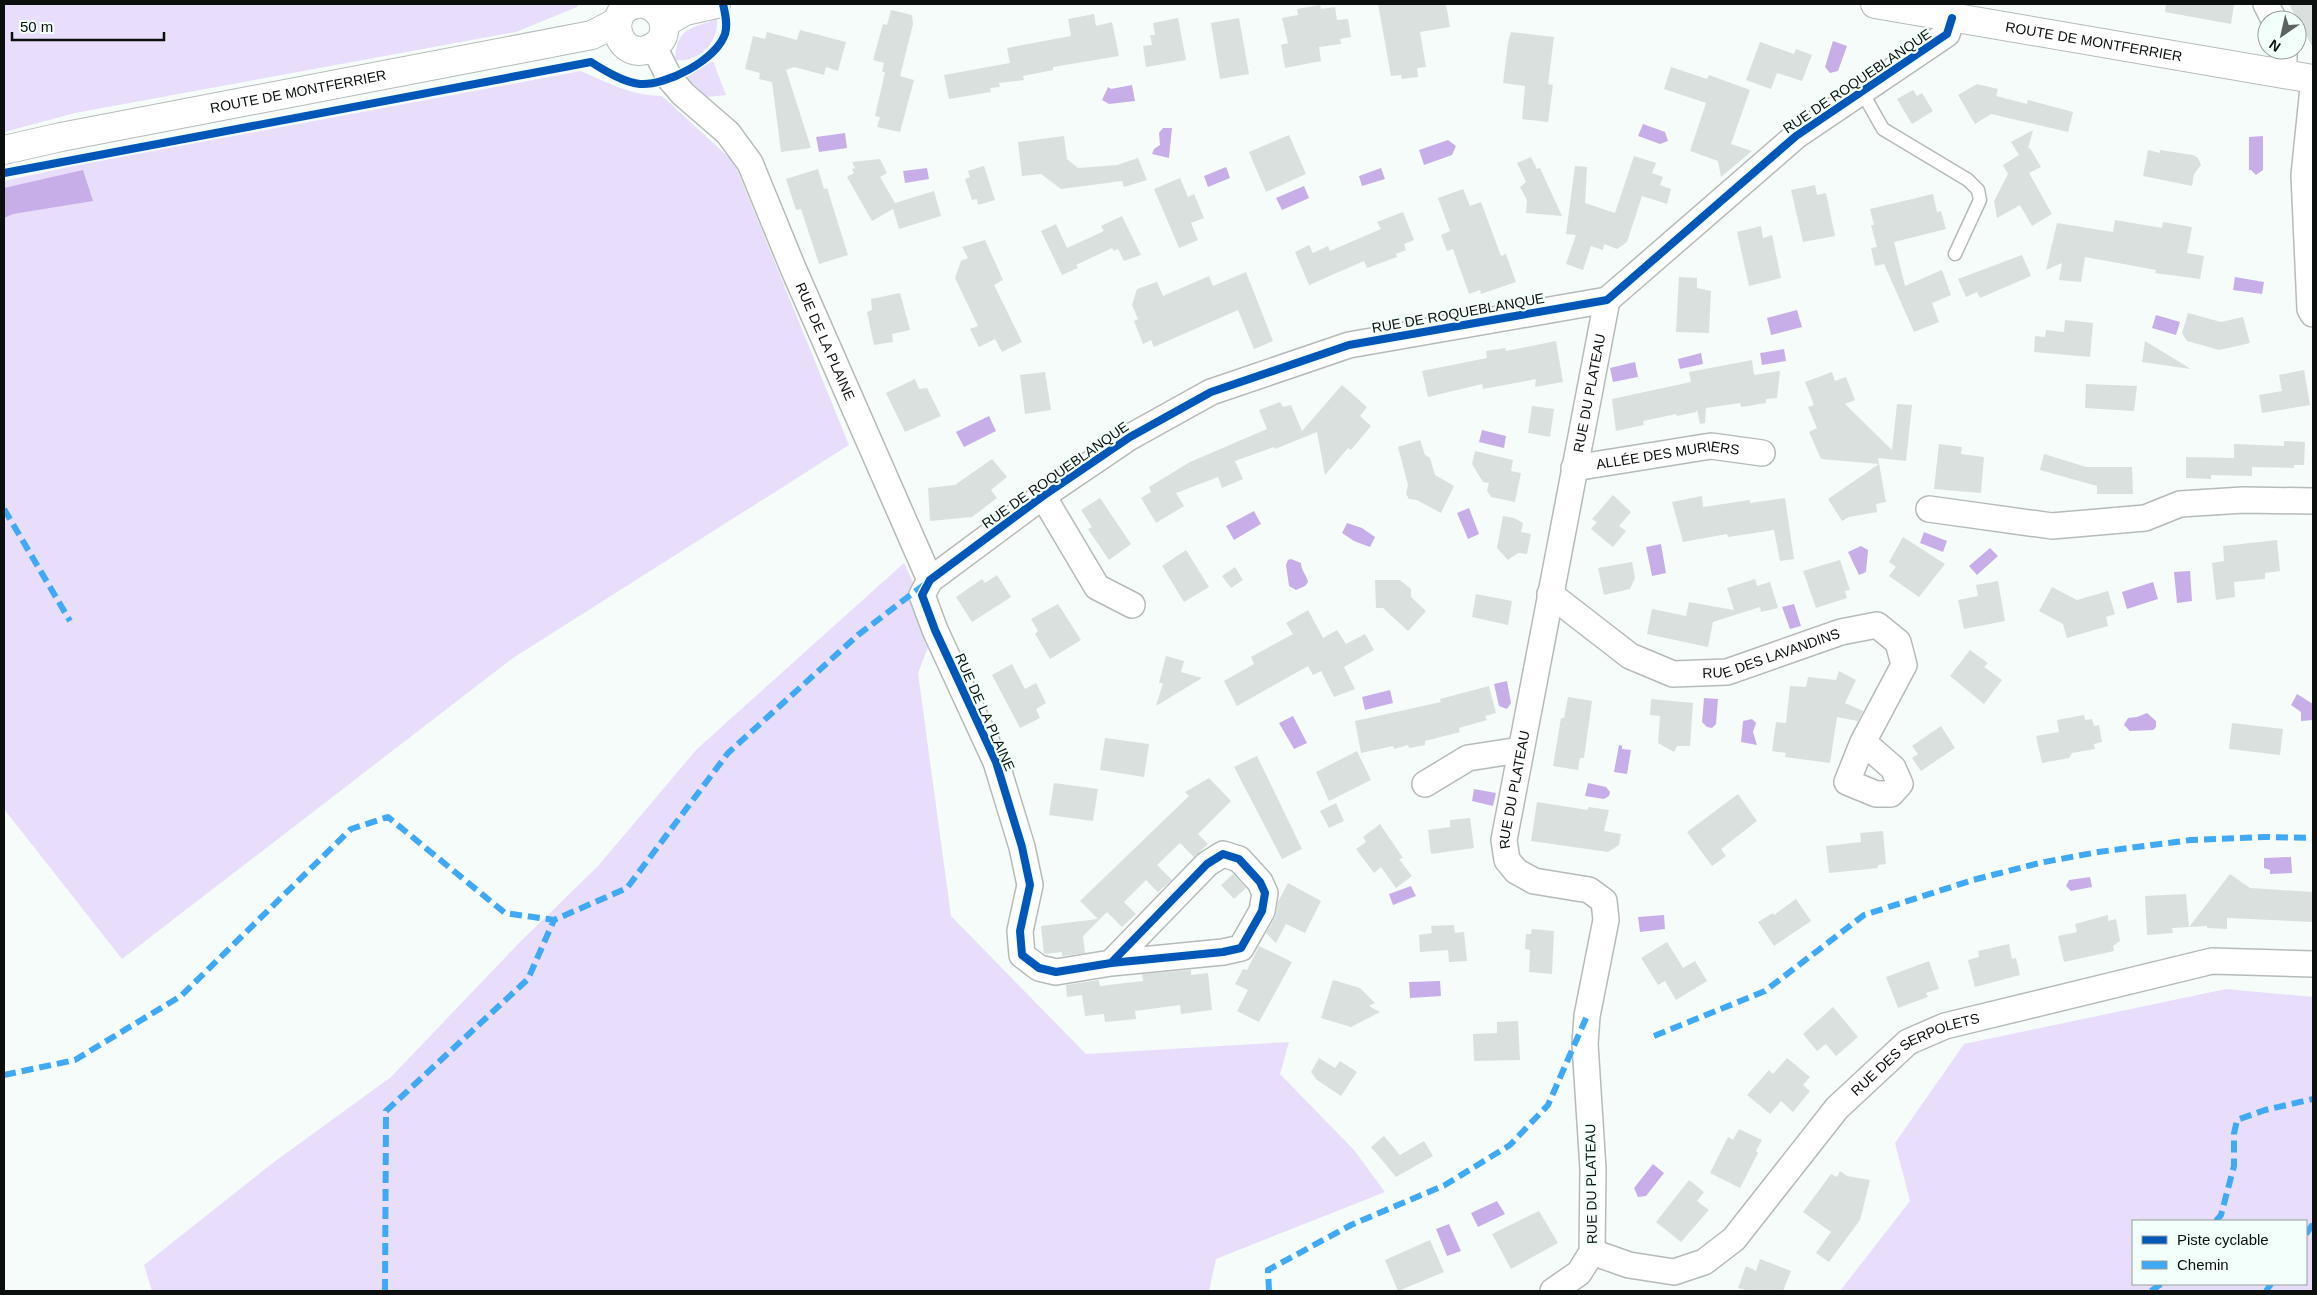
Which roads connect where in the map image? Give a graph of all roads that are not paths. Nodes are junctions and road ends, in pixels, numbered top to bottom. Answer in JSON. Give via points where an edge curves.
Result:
{"nodes":[{"id":1,"x":716,"y":4,"type":"edge"},
{"id":2,"x":1874,"y":4,"type":"edge"},
{"id":3,"x":1952,"y":18,"type":"junction"},
{"id":4,"x":638,"y":21,"type":"edge"},
{"id":5,"x":2284,"y":62,"type":"edge"},
{"id":6,"x":2313,"y":79,"type":"edge"},
{"id":7,"x":2313,"y":88,"type":"edge"},
{"id":8,"x":1862,"y":92,"type":"junction"},
{"id":9,"x":4,"y":150,"type":"edge"},
{"id":10,"x":1955,"y":254,"type":"dead end"},
{"id":11,"x":1607,"y":300,"type":"junction"},
{"id":12,"x":2313,"y":314,"type":"edge"},
{"id":13,"x":1762,"y":453,"type":"dead end"},
{"id":14,"x":1574,"y":468,"type":"junction"},
{"id":15,"x":1043,"y":496,"type":"junction"},
{"id":16,"x":2313,"y":501,"type":"edge"},
{"id":17,"x":1929,"y":509,"type":"dead end"},
{"id":18,"x":930,"y":580,"type":"junction"},
{"id":19,"x":1550,"y":594,"type":"junction"},
{"id":20,"x":1132,"y":605,"type":"dead end"},
{"id":21,"x":1863,"y":742,"type":"dead end"},
{"id":22,"x":1520,"y":750,"type":"junction"},
{"id":23,"x":1425,"y":784,"type":"dead end"},
{"id":24,"x":1111,"y":963,"type":"junction"},
{"id":25,"x":2313,"y":964,"type":"edge"},
{"id":26,"x":1592,"y":1252,"type":"junction"},
{"id":27,"x":1553,"y":1291,"type":"edge"}],
"edges":[{"from":1,"to":4,"type":"street","name":"ROUTE DE MONTFERRIER"},
{"from":2,"to":3,"type":"street","name":"ROUTE DE MONTFERRIER"},
{"from":3,"to":5,"type":"street","name":"ROUTE DE MONTFERRIER"},
{"from":3,"to":8,"type":"street","name":"RUE DE ROQUEBLANQUE","via":[[1947,34]]},
{"from":4,"to":9,"type":"street","name":"ROUTE DE MONTFERRIER"},
{"from":4,"to":18,"type":"street","name":"RUE DE LA PLAINE","via":[[665,72],[683,94],[728,133],[750,164]]},
{"from":5,"to":6,"type":"street","name":"ROUTE DE MONTFERRIER"},
{"from":7,"to":12,"type":"street","via":[[2304,175],[2310,309]]},
{"from":8,"to":10,"type":"lane","via":[[1883,128],[1968,180],[1978,190],[1980,200]]},
{"from":8,"to":11,"type":"street","name":"RUE DE ROQUEBLANQUE","via":[[1796,136]]},
{"from":11,"to":14,"type":"street","name":"RUE DU PLATEAU"},
{"from":11,"to":15,"type":"street","name":"RUE DE ROQUEBLANQUE","via":[[1349,345],[1220,389],[1130,437]]},
{"from":13,"to":14,"type":"street","name":"ALLÉE DES MURIERS","via":[[1711,446]]},
{"from":14,"to":19,"type":"street","name":"RUE DU PLATEAU"},
{"from":15,"to":18,"type":"street","name":"RUE DE ROQUEBLANQUE"},
{"from":15,"to":20,"type":"street","via":[[1098,587]]},
{"from":16,"to":17,"type":"street","via":[[2244,500],[2180,504],[2145,518],[2052,526]]},
{"from":18,"to":24,"type":"street","name":"RUE DE LA PLAINE","via":[[922,595],[996,762],[1022,848],[1030,886],[1020,931],[1022,955],[1039,968],[1056,972]]},
{"from":19,"to":21,"type":"street","name":"RUE DES LAVANDINS","via":[[1630,656],[1673,674],[1727,672],[1841,632],[1877,625],[1898,642],[1904,665]]},
{"from":19,"to":22,"type":"street","name":"RUE DU PLATEAU"},
{"from":22,"to":23,"type":"street","via":[[1468,758]]},
{"from":22,"to":26,"type":"street","name":"RUE DU PLATEAU","via":[[1504,840],[1507,860],[1516,871],[1534,881],[1589,890],[1604,901],[1606,920],[1587,1016],[1585,1044],[1593,1170]]},
{"from":24,"to":24,"type":"street","via":[[1207,864],[1223,854],[1239,859],[1260,882],[1265,893],[1262,911],[1241,948]]},
{"from":25,"to":26,"type":"street","name":"RUE DES SERPOLETS","via":[[2212,961],[1944,1026],[1908,1042],[1837,1108],[1734,1239],[1704,1262],[1674,1272],[1629,1265]]},
{"from":26,"to":27,"type":"street","name":"RUE DU PLATEAU","via":[[1579,1273]]}]}
